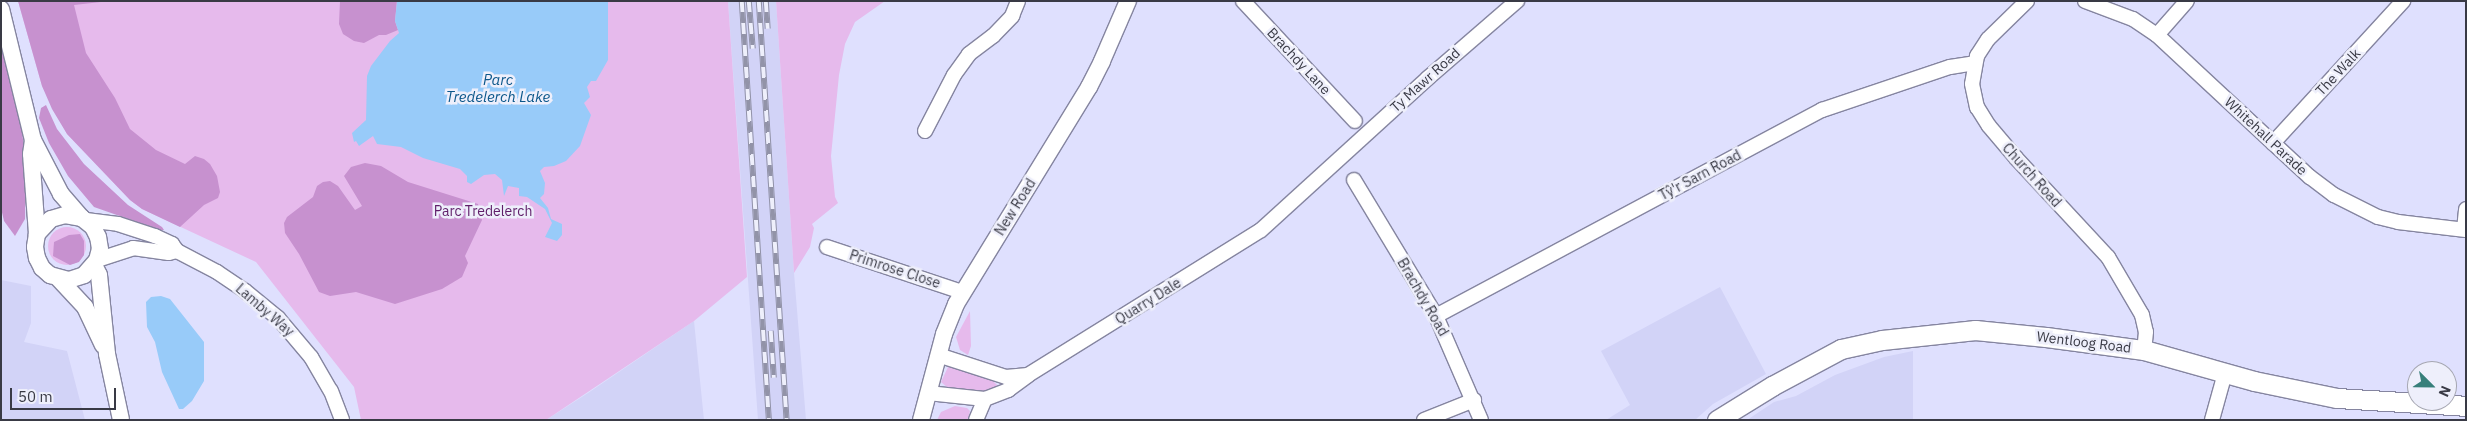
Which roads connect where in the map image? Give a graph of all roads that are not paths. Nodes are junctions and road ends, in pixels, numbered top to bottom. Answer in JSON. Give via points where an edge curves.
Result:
{"nodes":[{"id":1,"x":1018,"y":1,"type":"edge"},
{"id":2,"x":1128,"y":1,"type":"edge"},
{"id":3,"x":1243,"y":1,"type":"edge"},
{"id":4,"x":1517,"y":1,"type":"edge"},
{"id":5,"x":2027,"y":1,"type":"edge"},
{"id":6,"x":2085,"y":1,"type":"edge"},
{"id":7,"x":2187,"y":1,"type":"edge"},
{"id":8,"x":2404,"y":1,"type":"edge"},
{"id":9,"x":1,"y":8,"type":"edge"},
{"id":10,"x":2156,"y":35,"type":"junction"},
{"id":11,"x":1975,"y":63,"type":"junction"},
{"id":12,"x":1355,"y":121,"type":"dead end"},
{"id":13,"x":925,"y":131,"type":"dead end"},
{"id":14,"x":33,"y":140,"type":"junction"},
{"id":15,"x":2273,"y":143,"type":"junction"},
{"id":16,"x":1336,"y":163,"type":"joint"},
{"id":17,"x":1354,"y":180,"type":"dead end"},
{"id":18,"x":2466,"y":209,"type":"edge"},
{"id":19,"x":84,"y":219,"type":"junction"},
{"id":20,"x":2465,"y":230,"type":"edge"},
{"id":21,"x":38,"y":234,"type":"junction"},
{"id":22,"x":827,"y":246,"type":"dead end"},
{"id":23,"x":177,"y":251,"type":"junction"},
{"id":24,"x":96,"y":263,"type":"junction"},
{"id":25,"x":58,"y":278,"type":"junction"},
{"id":26,"x":962,"y":292,"type":"junction"},
{"id":27,"x":1436,"y":316,"type":"junction"},
{"id":28,"x":2144,"y":350,"type":"junction"},
{"id":29,"x":107,"y":354,"type":"junction"},
{"id":30,"x":938,"y":355,"type":"junction"},
{"id":31,"x":2225,"y":373,"type":"junction"},
{"id":32,"x":1028,"y":375,"type":"junction"},
{"id":33,"x":928,"y":393,"type":"junction"},
{"id":34,"x":985,"y":400,"type":"junction"},
{"id":35,"x":1474,"y":400,"type":"junction"},
{"id":36,"x":2466,"y":406,"type":"edge"},
{"id":37,"x":121,"y":420,"type":"edge"},
{"id":38,"x":342,"y":420,"type":"edge"},
{"id":39,"x":921,"y":420,"type":"edge"},
{"id":40,"x":976,"y":420,"type":"edge"},
{"id":41,"x":1424,"y":420,"type":"edge"},
{"id":42,"x":1481,"y":420,"type":"edge"},
{"id":43,"x":1717,"y":420,"type":"edge"},
{"id":44,"x":2212,"y":420,"type":"edge"}],
"edges":[{"from":1,"to":13,"type":"street","via":[[1012,16],[969,54],[954,75]]},
{"from":2,"to":26,"type":"street","name":"New Road","via":[[1089,87]]},
{"from":3,"to":12,"type":"street","name":"Brachdy Lane"},
{"from":4,"to":16,"type":"street","name":"Ty Mawr Road"},
{"from":5,"to":11,"type":"street","name":"Church Road","via":[[1988,39]]},
{"from":6,"to":10,"type":"street","name":"Whitehall Parade","via":[[2133,19]]},
{"from":7,"to":10,"type":"street"},
{"from":8,"to":15,"type":"street","name":"The Walk"},
{"from":9,"to":14,"type":"street"},
{"from":10,"to":15,"type":"street","name":"Whitehall Parade"},
{"from":11,"to":27,"type":"street","name":"Tŷ'r Sarn Road","via":[[1950,67],[1822,110]]},
{"from":11,"to":28,"type":"street","name":"Church Road","via":[[1974,94],[1982,115],[2016,158],[2108,257],[2142,315],[2146,332]]},
{"from":14,"to":19,"type":"street","via":[[61,194]]},
{"from":14,"to":21,"type":"street","via":[[31,154]]},
{"from":15,"to":20,"type":"street","name":"Whitehall Parade","via":[[2321,186],[2363,210],[2398,222]]},
{"from":16,"to":32,"type":"street","name":"Quarry Dale","via":[[1261,230]]},
{"from":17,"to":27,"type":"street","name":"Brachdy Road"},
{"from":18,"to":20,"type":"street"},
{"from":19,"to":21,"type":"street","via":[[65,215],[51,219]]},
{"from":19,"to":23,"type":"street","name":"Lamby Way","via":[[138,230],[172,244]]},
{"from":19,"to":24,"type":"street","via":[[98,237],[100,249]]},
{"from":21,"to":25,"type":"street","via":[[37,258],[42,268]]},
{"from":22,"to":26,"type":"street","name":"Primrose Close"},
{"from":23,"to":24,"type":"street","name":"Lamby Way","via":[[169,253],[133,248]]},
{"from":23,"to":38,"type":"street","name":"Lamby Way","via":[[224,277],[278,318],[311,357],[331,391]]},
{"from":24,"to":25,"type":"street","via":[[84,275],[69,280]]},
{"from":24,"to":29,"type":"street"},
{"from":25,"to":29,"type":"street","via":[[85,307]]},
{"from":26,"to":30,"type":"street","name":"New Road"},
{"from":27,"to":35,"type":"street","name":"Brachdy Road"},
{"from":28,"to":31,"type":"main road","name":"Wentloog Road"},
{"from":28,"to":43,"type":"main road","name":"Wentloog Road","via":[[1975,330],[1882,340],[1841,349]]},
{"from":29,"to":37,"type":"street"},
{"from":30,"to":32,"type":"street","name":"Quarry Dale","via":[[1006,377]]},
{"from":30,"to":33,"type":"street","name":"New Road"},
{"from":31,"to":36,"type":"main road","name":"Wentloog Road","via":[[2337,398]]},
{"from":31,"to":44,"type":"street"},
{"from":32,"to":34,"type":"street","via":[[1008,390]]},
{"from":33,"to":34,"type":"street"},
{"from":33,"to":39,"type":"street","name":"New Road"},
{"from":34,"to":40,"type":"street"},
{"from":35,"to":41,"type":"street"},
{"from":35,"to":42,"type":"street","name":"Brachdy Road"}]}
